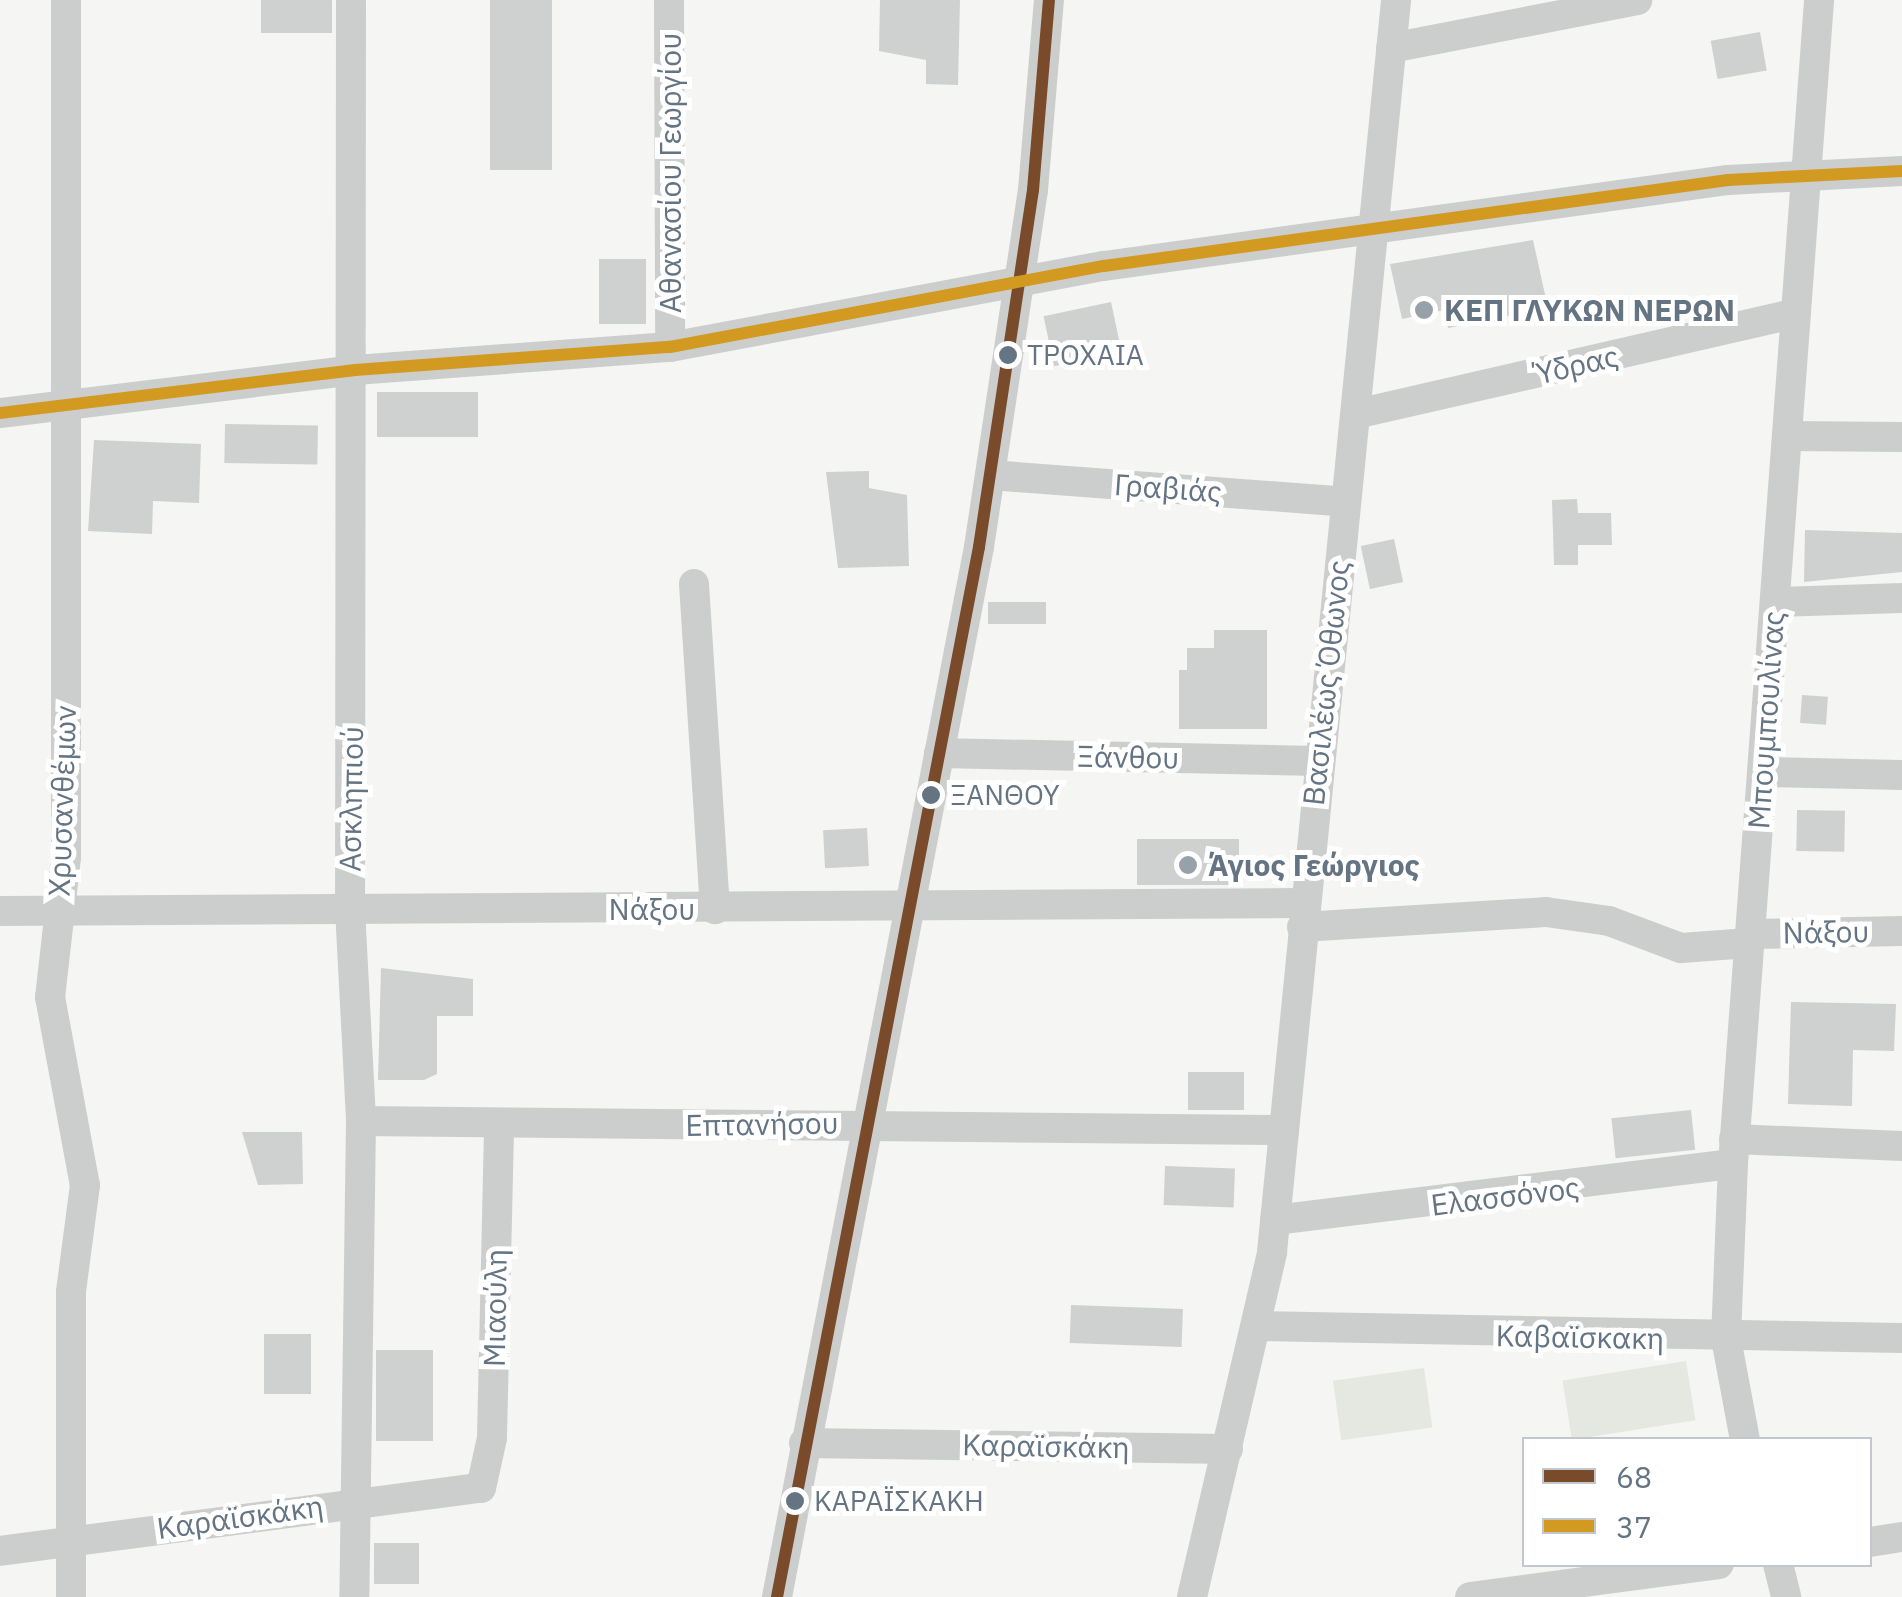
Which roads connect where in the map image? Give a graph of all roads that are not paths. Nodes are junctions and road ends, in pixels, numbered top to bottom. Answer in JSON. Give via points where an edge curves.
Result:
{"nodes":[{"id":1,"x":66,"y":0,"type":"edge"},
{"id":2,"x":351,"y":0,"type":"edge"},
{"id":3,"x":669,"y":0,"type":"edge"},
{"id":4,"x":1049,"y":0,"type":"edge"},
{"id":5,"x":1396,"y":0,"type":"edge"},
{"id":6,"x":1638,"y":0,"type":"edge"},
{"id":7,"x":1820,"y":0,"type":"edge"},
{"id":8,"x":1391,"y":48,"type":"junction"},
{"id":9,"x":1902,"y":171,"type":"edge"},
{"id":10,"x":1805,"y":174,"type":"junction"},
{"id":11,"x":1377,"y":228,"type":"junction"},
{"id":12,"x":1020,"y":280,"type":"junction"},
{"id":13,"x":1796,"y":313,"type":"junction"},
{"id":14,"x":670,"y":347,"type":"junction"},
{"id":15,"x":355,"y":370,"type":"junction"},
{"id":16,"x":66,"y":403,"type":"junction"},
{"id":17,"x":0,"y":413,"type":"edge"},
{"id":18,"x":1356,"y":414,"type":"junction"},
{"id":19,"x":1787,"y":436,"type":"junction"},
{"id":20,"x":1902,"y":437,"type":"edge"},
{"id":21,"x":990,"y":475,"type":"junction"},
{"id":22,"x":1346,"y":502,"type":"junction"},
{"id":23,"x":694,"y":584,"type":"dead end"},
{"id":24,"x":1902,"y":598,"type":"edge"},
{"id":25,"x":1774,"y":602,"type":"junction"},
{"id":26,"x":940,"y":753,"type":"junction"},
{"id":27,"x":1316,"y":761,"type":"junction"},
{"id":28,"x":1762,"y":772,"type":"junction"},
{"id":29,"x":1902,"y":775,"type":"edge"},
{"id":30,"x":908,"y":902,"type":"junction"},
{"id":31,"x":350,"y":909,"type":"junction"},
{"id":32,"x":715,"y":909,"type":"junction"},
{"id":33,"x":59,"y":910,"type":"junction"},
{"id":34,"x":0,"y":911,"type":"edge"},
{"id":35,"x":1303,"y":915,"type":"junction"},
{"id":36,"x":1902,"y":930,"type":"edge"},
{"id":37,"x":1750,"y":938,"type":"junction"},
{"id":38,"x":361,"y":1121,"type":"junction"},
{"id":39,"x":862,"y":1123,"type":"junction"},
{"id":40,"x":500,"y":1127,"type":"junction"},
{"id":41,"x":1284,"y":1130,"type":"junction"},
{"id":42,"x":1902,"y":1146,"type":"edge"},
{"id":43,"x":1734,"y":1151,"type":"junction"},
{"id":44,"x":1276,"y":1220,"type":"junction"},
{"id":45,"x":1258,"y":1326,"type":"junction"},
{"id":46,"x":1726,"y":1338,"type":"junction"},
{"id":47,"x":1902,"y":1338,"type":"edge"},
{"id":48,"x":1744,"y":1437,"type":"edge"},
{"id":49,"x":804,"y":1443,"type":"junction"},
{"id":50,"x":1228,"y":1449,"type":"junction"},
{"id":51,"x":482,"y":1488,"type":"joint"},
{"id":52,"x":353,"y":1500,"type":"junction"},
{"id":53,"x":1902,"y":1537,"type":"edge"},
{"id":54,"x":72,"y":1541,"type":"junction"},
{"id":55,"x":1872,"y":1542,"type":"edge"},
{"id":56,"x":0,"y":1552,"type":"edge"},
{"id":57,"x":1696,"y":1567,"type":"edge"},
{"id":58,"x":1779,"y":1567,"type":"edge"},
{"id":59,"x":1478,"y":1596,"type":"edge"},
{"id":60,"x":71,"y":1597,"type":"edge"},
{"id":61,"x":354,"y":1597,"type":"edge"},
{"id":62,"x":777,"y":1597,"type":"edge"},
{"id":63,"x":1192,"y":1597,"type":"edge"},
{"id":64,"x":1470,"y":1597,"type":"edge"},
{"id":65,"x":1786,"y":1597,"type":"edge"}],
"edges":[{"from":1,"to":16,"type":"street","name":"Χρυσανθέμων"},
{"from":2,"to":15,"type":"street","name":"Ασκληπιού"},
{"from":3,"to":14,"type":"street","name":"Αθανασίου Γεωργίου"},
{"from":4,"to":12,"type":"street"},
{"from":5,"to":8,"type":"street","name":"Βασιλέως Όθωνος"},
{"from":6,"to":8,"type":"street"},
{"from":7,"to":10,"type":"street","name":"Μπουμπουλίνας"},
{"from":8,"to":11,"type":"street","name":"Βασιλέως Όθωνος"},
{"from":9,"to":10,"type":"street"},
{"from":10,"to":11,"type":"street"},
{"from":10,"to":13,"type":"street","name":"Μπουμπουλίνας"},
{"from":11,"to":12,"type":"street"},
{"from":11,"to":18,"type":"street","name":"Βασιλέως Όθωνος"},
{"from":12,"to":14,"type":"street"},
{"from":12,"to":21,"type":"street"},
{"from":13,"to":18,"type":"street","name":"Ύδρας"},
{"from":13,"to":19,"type":"street","name":"Μπουμπουλίνας"},
{"from":14,"to":15,"type":"street"},
{"from":15,"to":16,"type":"street"},
{"from":15,"to":31,"type":"street","name":"Ασκληπιού"},
{"from":16,"to":17,"type":"street"},
{"from":16,"to":33,"type":"street","name":"Χρυσανθέμων"},
{"from":18,"to":22,"type":"street","name":"Βασιλέως Όθωνος"},
{"from":19,"to":20,"type":"street"},
{"from":19,"to":25,"type":"street","name":"Μπουμπουλίνας"},
{"from":21,"to":22,"type":"street","name":"Γραβιάς"},
{"from":21,"to":26,"type":"street"},
{"from":22,"to":27,"type":"street","name":"Βασιλέως Όθωνος"},
{"from":23,"to":32,"type":"street"},
{"from":24,"to":25,"type":"street"},
{"from":25,"to":28,"type":"street","name":"Μπουμπουλίνας"},
{"from":26,"to":27,"type":"street","name":"Ξάνθου"},
{"from":26,"to":30,"type":"street"},
{"from":27,"to":35,"type":"street","name":"Βασιλέως Όθωνος"},
{"from":28,"to":29,"type":"street"},
{"from":28,"to":37,"type":"street","name":"Μπουμπουλίνας"},
{"from":30,"to":32,"type":"street","name":"Νάξου"},
{"from":30,"to":35,"type":"street","name":"Νάξου"},
{"from":30,"to":39,"type":"street"},
{"from":31,"to":32,"type":"street","name":"Νάξου"},
{"from":31,"to":33,"type":"street","name":"Νάξου"},
{"from":31,"to":38,"type":"street","name":"Ασκληπιού"},
{"from":33,"to":34,"type":"street","name":"Νάξου"},
{"from":33,"to":54,"type":"street","name":"Χρυσανθέμων","via":[[52,1018],[81,1141],[86,1206],[70,1292]]},
{"from":35,"to":37,"type":"street","name":"Νάξου","via":[[1588,916],[1681,948]]},
{"from":35,"to":41,"type":"street","name":"Βασιλέως Όθωνος"},
{"from":36,"to":37,"type":"street","name":"Νάξου"},
{"from":37,"to":43,"type":"street","name":"Μπουμπουλίνας"},
{"from":38,"to":40,"type":"street","name":"Επτανήσου"},
{"from":38,"to":52,"type":"street","name":"Ασκληπιού"},
{"from":39,"to":40,"type":"street","name":"Επτανήσου"},
{"from":39,"to":41,"type":"street","name":"Επτανήσου"},
{"from":39,"to":49,"type":"street"},
{"from":40,"to":51,"type":"street","name":"Μιαούλη","via":[[492,1438]]},
{"from":41,"to":44,"type":"street","name":"Βασιλέως Όθωνος"},
{"from":42,"to":43,"type":"street","name":"Ελασσόνος"},
{"from":43,"to":44,"type":"street","name":"Ελασσόνος"},
{"from":43,"to":46,"type":"street","name":"Μπουμπουλίνας"},
{"from":44,"to":45,"type":"street","name":"Βασιλέως Όθωνος"},
{"from":45,"to":46,"type":"street","name":"Καβαϊσκακη"},
{"from":45,"to":50,"type":"street","name":"Βασιλέως Όθωνος"},
{"from":46,"to":47,"type":"street","name":"Καβαϊσκακη"},
{"from":46,"to":48,"type":"street","name":"Μπουμπουλίνας"},
{"from":49,"to":50,"type":"street","name":"Καραϊσκάκη"},
{"from":49,"to":62,"type":"street"},
{"from":50,"to":63,"type":"street","name":"Βασιλέως Όθωνος"},
{"from":51,"to":52,"type":"street","name":"Καραϊσκάκη"},
{"from":52,"to":54,"type":"street","name":"Καραϊσκάκη"},
{"from":52,"to":61,"type":"street","name":"Ασκληπιού"},
{"from":53,"to":55,"type":"street"},
{"from":54,"to":56,"type":"street","name":"Καραϊσκάκη"},
{"from":54,"to":60,"type":"street","name":"Χρυσανθέμων"},
{"from":57,"to":59,"type":"street"},
{"from":58,"to":65,"type":"street"},
{"from":59,"to":64,"type":"street"}]}
